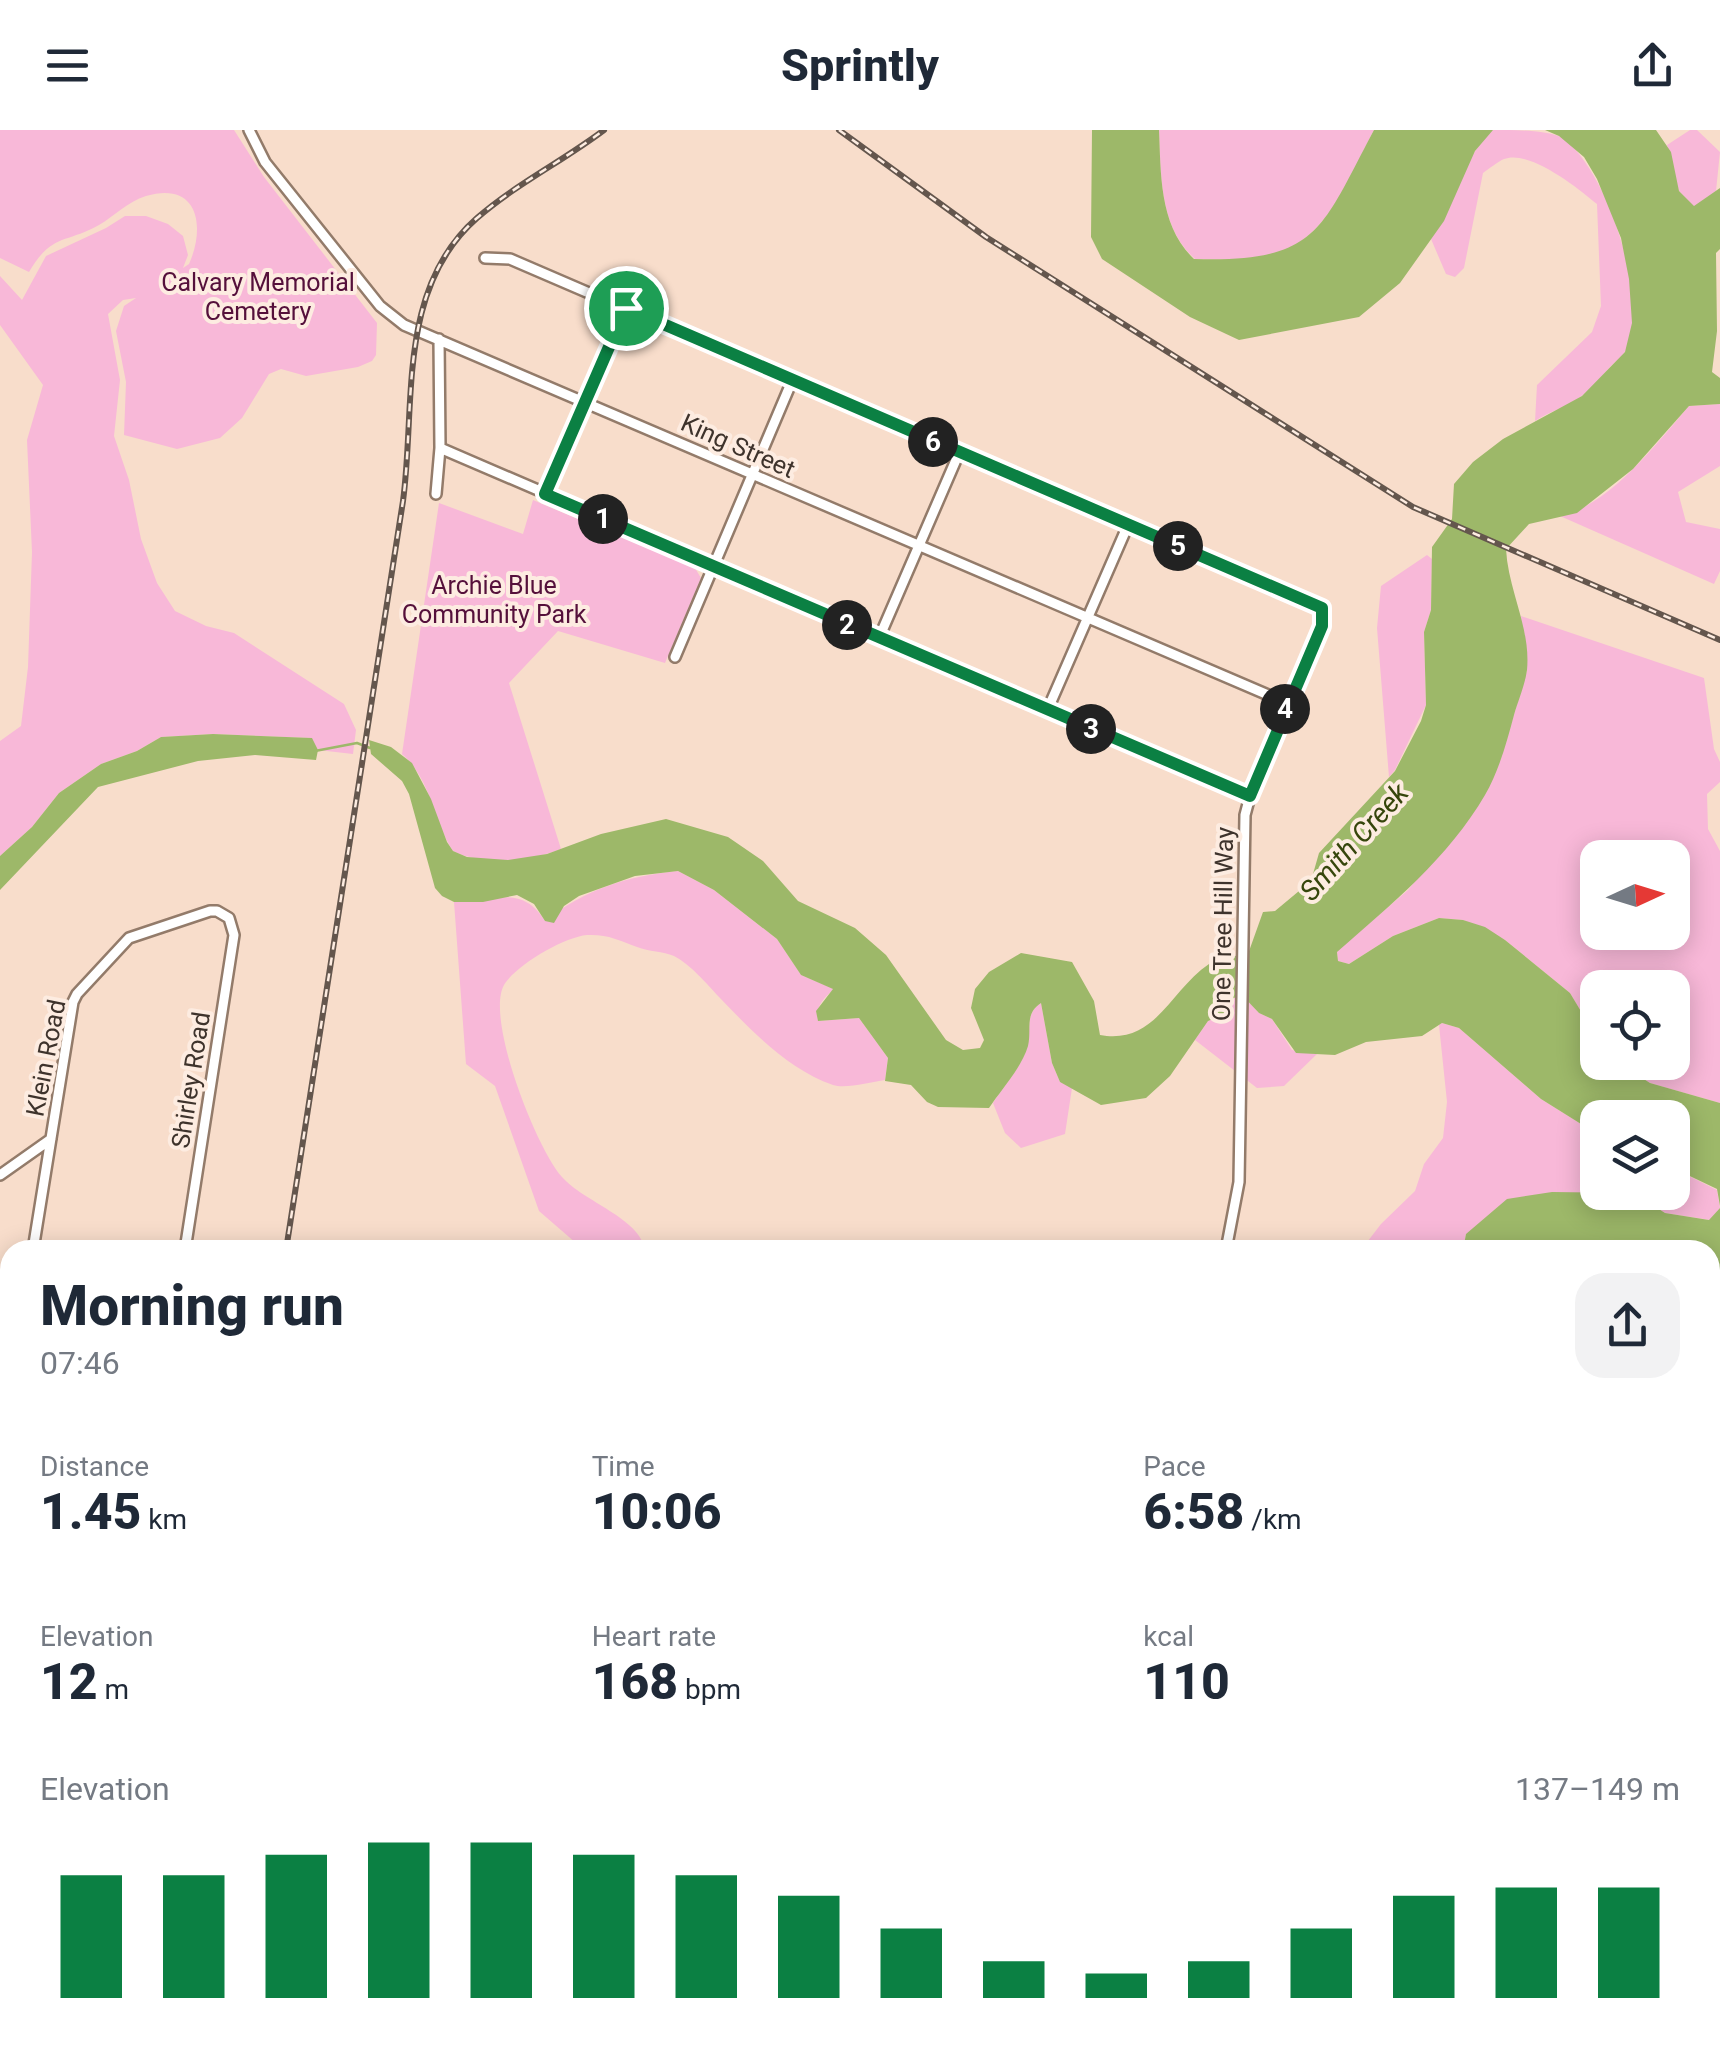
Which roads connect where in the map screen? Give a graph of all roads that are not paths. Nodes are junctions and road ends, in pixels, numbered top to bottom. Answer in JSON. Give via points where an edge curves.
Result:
{"nodes":[{"id":1,"x":250,"y":130,"type":"edge"},
{"id":2,"x":485,"y":258,"type":"dead end"},
{"id":3,"x":626,"y":308,"type":"junction"},
{"id":4,"x":439,"y":339,"type":"junction"},
{"id":5,"x":792,"y":381,"type":"junction"},
{"id":6,"x":585,"y":402,"type":"junction"},
{"id":7,"x":440,"y":448,"type":"junction"},
{"id":8,"x":960,"y":453,"type":"junction"},
{"id":9,"x":752,"y":474,"type":"junction"},
{"id":10,"x":436,"y":494,"type":"dead end"},
{"id":11,"x":545,"y":494,"type":"junction"},
{"id":12,"x":1128,"y":525,"type":"junction"},
{"id":13,"x":919,"y":547,"type":"junction"},
{"id":14,"x":712,"y":566,"type":"junction"},
{"id":15,"x":1088,"y":617,"type":"junction"},
{"id":16,"x":879,"y":638,"type":"junction"},
{"id":17,"x":675,"y":657,"type":"dead end"},
{"id":18,"x":1287,"y":703,"type":"junction"},
{"id":19,"x":1047,"y":711,"type":"junction"},
{"id":20,"x":1250,"y":796,"type":"junction"},
{"id":21,"x":229,"y":918,"type":"joint"},
{"id":22,"x":51,"y":1138,"type":"junction"},
{"id":23,"x":0,"y":1174,"type":"edge"},
{"id":24,"x":35,"y":1240,"type":"edge"},
{"id":25,"x":187,"y":1240,"type":"edge"},
{"id":26,"x":1228,"y":1240,"type":"edge"}],
"edges":[{"from":1,"to":4,"type":"street","name":"King Street","via":[[265,162],[380,306]]},
{"from":2,"to":3,"type":"street","via":[[510,258]]},
{"from":3,"to":5,"type":"street"},
{"from":3,"to":6,"type":"street"},
{"from":4,"to":6,"type":"street","name":"King Street"},
{"from":4,"to":7,"type":"street"},
{"from":5,"to":8,"type":"street"},
{"from":5,"to":9,"type":"street"},
{"from":6,"to":9,"type":"street","name":"King Street"},
{"from":6,"to":11,"type":"street"},
{"from":7,"to":10,"type":"street"},
{"from":7,"to":11,"type":"street"},
{"from":8,"to":12,"type":"street"},
{"from":8,"to":13,"type":"street"},
{"from":9,"to":13,"type":"street","name":"King Street"},
{"from":9,"to":14,"type":"street"},
{"from":11,"to":14,"type":"street"},
{"from":12,"to":15,"type":"street"},
{"from":12,"to":18,"type":"street","name":"One Tree Hill Way","via":[[1317,605],[1322,626]]},
{"from":13,"to":15,"type":"street","name":"King Street"},
{"from":13,"to":16,"type":"street"},
{"from":14,"to":16,"type":"street"},
{"from":14,"to":17,"type":"street"},
{"from":15,"to":18,"type":"street","name":"King Street"},
{"from":15,"to":19,"type":"street"},
{"from":16,"to":19,"type":"street"},
{"from":18,"to":20,"type":"street","name":"One Tree Hill Way"},
{"from":19,"to":20,"type":"street"},
{"from":20,"to":26,"type":"street","name":"One Tree Hill Way","via":[[1244,828],[1239,1182]]},
{"from":21,"to":22,"type":"street","name":"Klein Road","via":[[210,910],[129,938],[77,994]]},
{"from":21,"to":25,"type":"street","name":"Shirley Road","via":[[234,936]]},
{"from":22,"to":23,"type":"street"},
{"from":22,"to":24,"type":"street","name":"Klein Road"}]}
